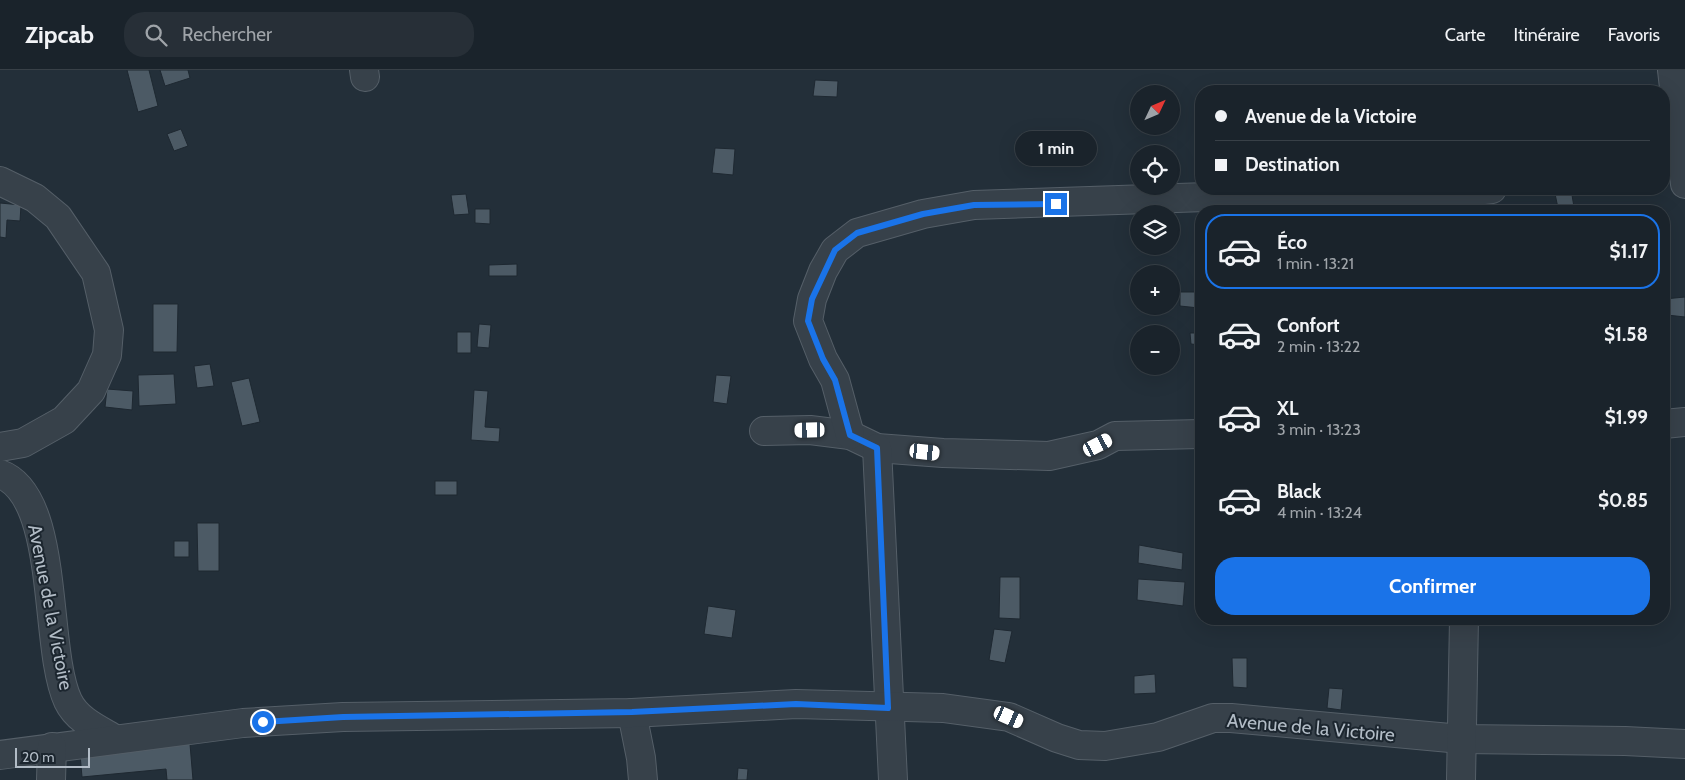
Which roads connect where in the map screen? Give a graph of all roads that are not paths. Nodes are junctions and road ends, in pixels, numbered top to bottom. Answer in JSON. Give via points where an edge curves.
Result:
{"nodes":[{"id":1,"x":1672,"y":70,"type":"edge"},
{"id":2,"x":1677,"y":173,"type":"edge"},
{"id":3,"x":0,"y":181,"type":"edge"},
{"id":4,"x":1266,"y":195,"type":"edge"},
{"id":5,"x":1685,"y":422,"type":"edge"},
{"id":6,"x":1670,"y":423,"type":"edge"},
{"id":7,"x":764,"y":431,"type":"dead end"},
{"id":8,"x":1195,"y":434,"type":"edge"},
{"id":9,"x":850,"y":435,"type":"junction"},
{"id":10,"x":0,"y":447,"type":"edge"},
{"id":11,"x":877,"y":448,"type":"junction"},
{"id":12,"x":0,"y":474,"type":"edge"},
{"id":13,"x":1464,"y":625,"type":"edge"},
{"id":14,"x":888,"y":708,"type":"junction"},
{"id":15,"x":632,"y":712,"type":"junction"},
{"id":16,"x":115,"y":738,"type":"junction"},
{"id":17,"x":1461,"y":739,"type":"junction"},
{"id":18,"x":1685,"y":744,"type":"edge"},
{"id":19,"x":52,"y":748,"type":"junction"},
{"id":20,"x":0,"y":755,"type":"edge"},
{"id":21,"x":51,"y":780,"type":"edge"},
{"id":22,"x":642,"y":780,"type":"edge"},
{"id":23,"x":893,"y":780,"type":"edge"},
{"id":24,"x":1461,"y":780,"type":"edge"}],
"edges":[{"from":1,"to":2,"type":"street"},
{"from":3,"to":10,"type":"street","via":[[35,198],[58,217],[96,273],[108,330],[107,355],[90,391],[64,420],[23,443]]},
{"from":4,"to":9,"type":"street","via":[[974,205],[923,214],[857,233],[835,250],[827,264],[812,299],[808,321],[835,380]]},
{"from":5,"to":6,"type":"street"},
{"from":7,"to":9,"type":"street","via":[[810,430]]},
{"from":8,"to":11,"type":"street","via":[[1115,436],[1098,445],[1049,456],[943,454]]},
{"from":9,"to":11,"type":"street"},
{"from":11,"to":14,"type":"street"},
{"from":12,"to":16,"type":"street","name":"Avenue de la Victoire","via":[[12,478],[21,488],[39,530],[59,666],[68,701],[80,718]]},
{"from":13,"to":17,"type":"street"},
{"from":14,"to":15,"type":"street","name":"Avenue de la Victoire","via":[[796,704]]},
{"from":14,"to":17,"type":"street","name":"Avenue de la Victoire","via":[[943,708],[1009,717],[1072,743],[1105,746],[1158,737],[1213,718]]},
{"from":14,"to":23,"type":"street"},
{"from":15,"to":16,"type":"street","name":"Avenue de la Victoire","via":[[333,718],[244,723]]},
{"from":15,"to":22,"type":"street"},
{"from":16,"to":19,"type":"street"},
{"from":17,"to":18,"type":"street","name":"Avenue de la Victoire"},
{"from":17,"to":24,"type":"street"},
{"from":19,"to":20,"type":"street"},
{"from":19,"to":21,"type":"street"}]}
